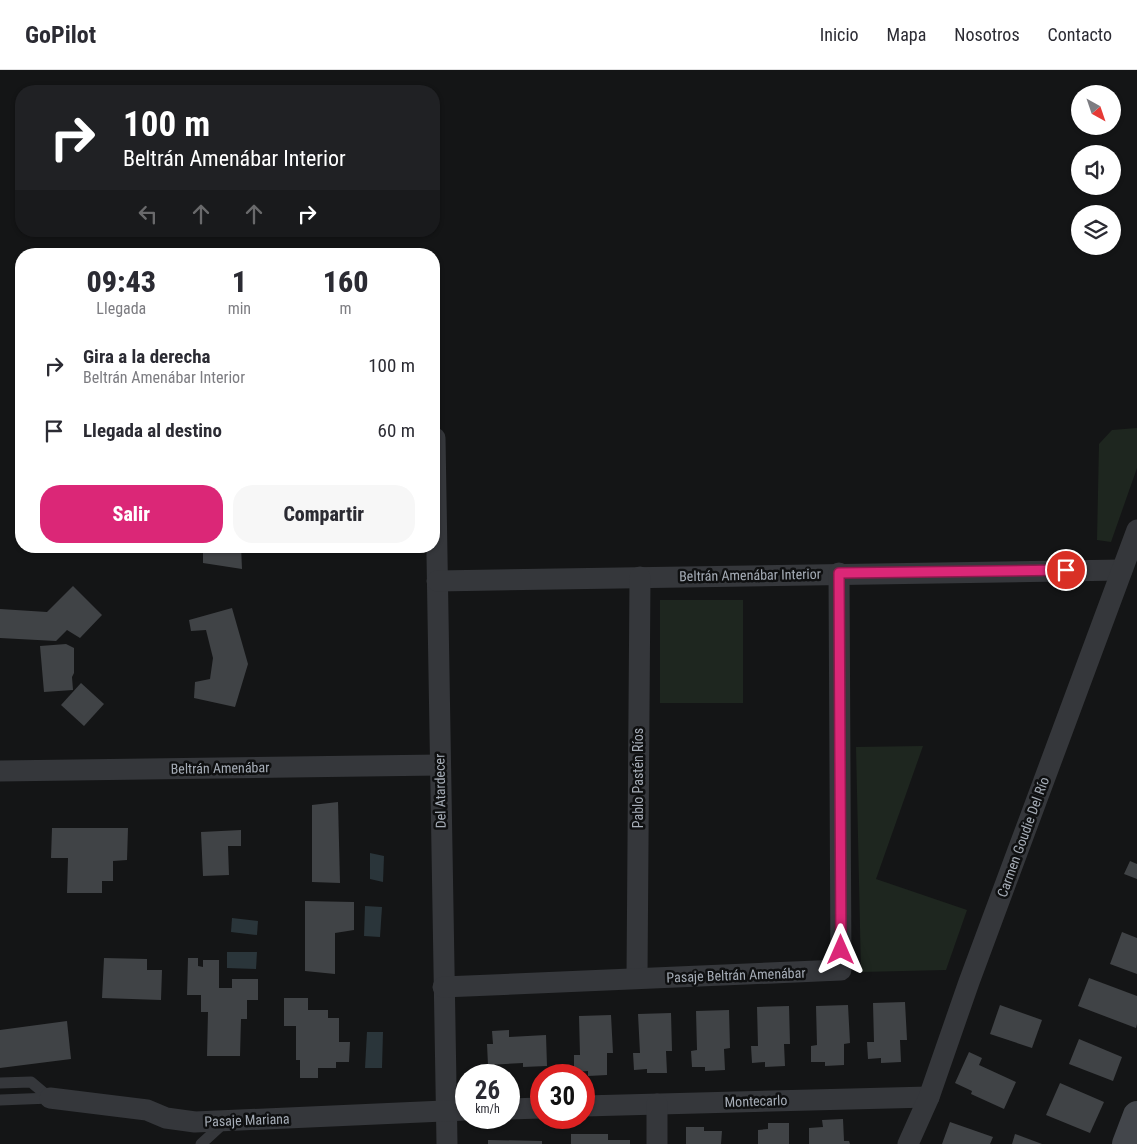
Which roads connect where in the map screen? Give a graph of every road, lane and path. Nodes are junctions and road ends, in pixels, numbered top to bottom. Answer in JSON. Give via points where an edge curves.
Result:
{"nodes":[{"id":1,"x":1137,"y":530,"type":"edge"},
{"id":2,"x":437,"y":553,"type":"edge"},
{"id":3,"x":1122,"y":570,"type":"junction"},
{"id":4,"x":839,"y":573,"type":"junction"},
{"id":5,"x":640,"y":578,"type":"junction"},
{"id":6,"x":437,"y":581,"type":"junction"},
{"id":7,"x":440,"y":765,"type":"junction"},
{"id":8,"x":0,"y":771,"type":"edge"},
{"id":9,"x":637,"y":978,"type":"junction"},
{"id":10,"x":443,"y":987,"type":"junction"},
{"id":11,"x":0,"y":1083,"type":"edge"},
{"id":12,"x":455,"y":1092,"type":"edge"},
{"id":13,"x":929,"y":1097,"type":"junction"},
{"id":14,"x":50,"y":1098,"type":"junction"},
{"id":15,"x":0,"y":1100,"type":"edge"},
{"id":16,"x":657,"y":1104,"type":"junction"},
{"id":17,"x":595,"y":1106,"type":"edge"},
{"id":18,"x":455,"y":1110,"type":"edge"},
{"id":19,"x":1137,"y":1116,"type":"edge"},
{"id":20,"x":455,"y":1117,"type":"edge"},
{"id":21,"x":227,"y":1121,"type":"junction"},
{"id":22,"x":201,"y":1144,"type":"edge"},
{"id":23,"x":447,"y":1144,"type":"edge"},
{"id":24,"x":657,"y":1144,"type":"edge"},
{"id":25,"x":908,"y":1144,"type":"edge"},
{"id":26,"x":1126,"y":1144,"type":"edge"}],
"edges":[{"from":1,"to":3,"type":"street","name":"Carmen Goudie Del Río"},
{"from":2,"to":6,"type":"street","name":"Del Atardecer"},
{"from":3,"to":4,"type":"street","name":"Beltrán Amenábar Interior"},
{"from":3,"to":13,"type":"street","name":"Carmen Goudie Del Río"},
{"from":4,"to":5,"type":"street","name":"Beltrán Amenábar Interior"},
{"from":4,"to":9,"type":"street","name":"Pasaje Beltrán Amenábar","via":[[841,970]]},
{"from":5,"to":6,"type":"street","name":"Beltrán Amenábar Interior"},
{"from":5,"to":9,"type":"street","name":"Pablo Pastén Ríos"},
{"from":6,"to":7,"type":"street","name":"Del Atardecer"},
{"from":7,"to":8,"type":"street","name":"Beltrán Amenábar"},
{"from":7,"to":10,"type":"street","name":"Del Atardecer"},
{"from":9,"to":10,"type":"street","name":"Pasaje Beltrán Amenábar"},
{"from":10,"to":12,"type":"street","name":"Del Atardecer"},
{"from":11,"to":14,"type":"lane","via":[[31,1082]]},
{"from":13,"to":16,"type":"street","name":"Montecarlo"},
{"from":13,"to":25,"type":"street","name":"Carmen Goudie Del Río"},
{"from":14,"to":15,"type":"lane"},
{"from":14,"to":21,"type":"street","name":"Pasaje Mariana","via":[[147,1110],[166,1118]]},
{"from":16,"to":17,"type":"street","name":"Montecarlo"},
{"from":16,"to":24,"type":"street"},
{"from":18,"to":21,"type":"street","name":"Pasaje Mariana"},
{"from":19,"to":26,"type":"street"},
{"from":20,"to":23,"type":"street","name":"Del Atardecer"},
{"from":21,"to":22,"type":"lane"}]}
